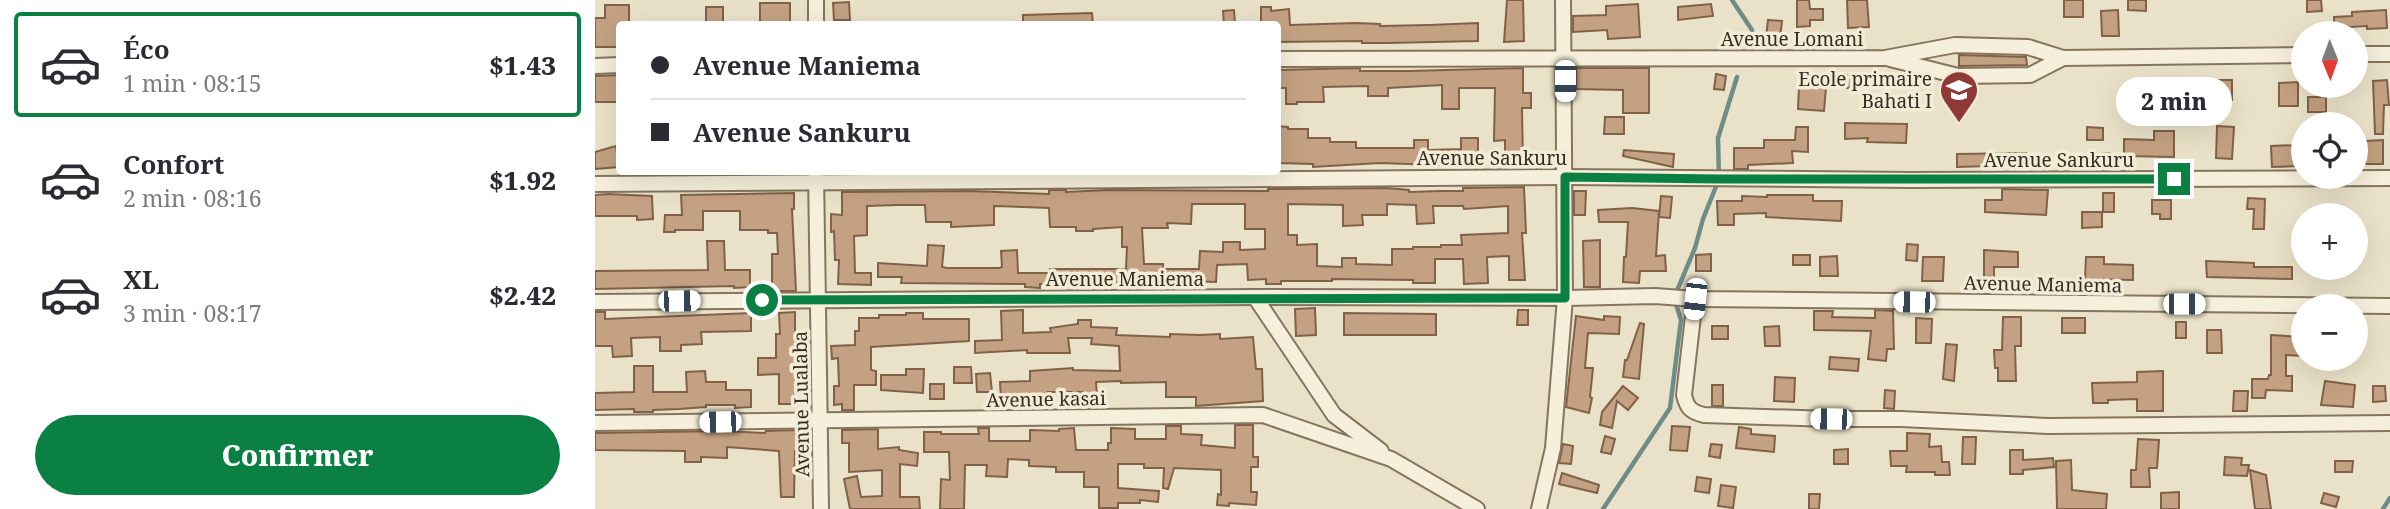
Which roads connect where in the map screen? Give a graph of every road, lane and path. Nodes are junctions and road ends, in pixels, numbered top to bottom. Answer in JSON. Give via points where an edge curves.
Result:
{"nodes":[{"id":1,"x":816,"y":0,"type":"edge"},
{"id":2,"x":1563,"y":0,"type":"edge"},
{"id":3,"x":816,"y":21,"type":"edge"},
{"id":4,"x":2368,"y":54,"type":"edge"},
{"id":5,"x":2390,"y":54,"type":"edge"},
{"id":6,"x":2291,"y":55,"type":"edge"},
{"id":7,"x":1565,"y":57,"type":"junction"},
{"id":8,"x":1885,"y":58,"type":"junction"},
{"id":9,"x":2063,"y":58,"type":"junction"},
{"id":10,"x":1281,"y":59,"type":"edge"},
{"id":11,"x":595,"y":65,"type":"edge"},
{"id":12,"x":616,"y":65,"type":"edge"},
{"id":13,"x":1565,"y":177,"type":"junction"},
{"id":14,"x":816,"y":178,"type":"edge"},
{"id":15,"x":2390,"y":178,"type":"edge"},
{"id":16,"x":595,"y":184,"type":"edge"},
{"id":17,"x":1255,"y":297,"type":"junction"},
{"id":18,"x":1565,"y":298,"type":"junction"},
{"id":19,"x":818,"y":299,"type":"junction"},
{"id":20,"x":1695,"y":299,"type":"junction"},
{"id":21,"x":595,"y":302,"type":"edge"},
{"id":22,"x":2390,"y":306,"type":"edge"},
{"id":23,"x":820,"y":421,"type":"junction"},
{"id":24,"x":595,"y":423,"type":"edge"},
{"id":25,"x":2390,"y":423,"type":"edge"},
{"id":26,"x":1391,"y":459,"type":"junction"},
{"id":27,"x":821,"y":509,"type":"edge"},
{"id":28,"x":1477,"y":509,"type":"edge"},
{"id":29,"x":1539,"y":509,"type":"edge"}],
"edges":[{"from":1,"to":3,"type":"street"},
{"from":2,"to":7,"type":"street"},
{"from":4,"to":5,"type":"street"},
{"from":6,"to":9,"type":"street","name":"Avenue Lomani"},
{"from":7,"to":8,"type":"street","name":"Avenue Lomani"},
{"from":7,"to":10,"type":"street","name":"Avenue Lomani"},
{"from":7,"to":13,"type":"street"},
{"from":8,"to":9,"type":"street","name":"Avenue Lomani","via":[[1955,45],[2028,47]]},
{"from":8,"to":9,"type":"street","via":[[1958,76],[2030,75]]},
{"from":11,"to":12,"type":"street"},
{"from":13,"to":14,"type":"street","name":"Avenue Sankuru"},
{"from":13,"to":15,"type":"street","name":"Avenue Sankuru"},
{"from":13,"to":18,"type":"street"},
{"from":14,"to":16,"type":"street","name":"Avenue Sankuru"},
{"from":14,"to":19,"type":"street","name":"Avenue Lualaba"},
{"from":17,"to":18,"type":"street","name":"Avenue Maniema"},
{"from":17,"to":19,"type":"street","name":"Avenue Maniema"},
{"from":17,"to":26,"type":"street","via":[[1334,415]]},
{"from":18,"to":20,"type":"street","name":"Avenue Maniema"},
{"from":18,"to":29,"type":"street","via":[[1553,448]]},
{"from":19,"to":21,"type":"street","name":"Avenue Maniema"},
{"from":19,"to":23,"type":"street","name":"Avenue Lualaba"},
{"from":20,"to":22,"type":"street","name":"Avenue Maniema"},
{"from":20,"to":25,"type":"street","via":[[1685,395],[1686,405],[1704,415],[2048,426]]},
{"from":23,"to":24,"type":"street","name":"Avenue kasai"},
{"from":23,"to":26,"type":"street","name":"Avenue kasai","via":[[1263,415]]},
{"from":23,"to":27,"type":"street","name":"Avenue Lualaba"},
{"from":26,"to":28,"type":"street","name":"Avenue kasai"}]}
